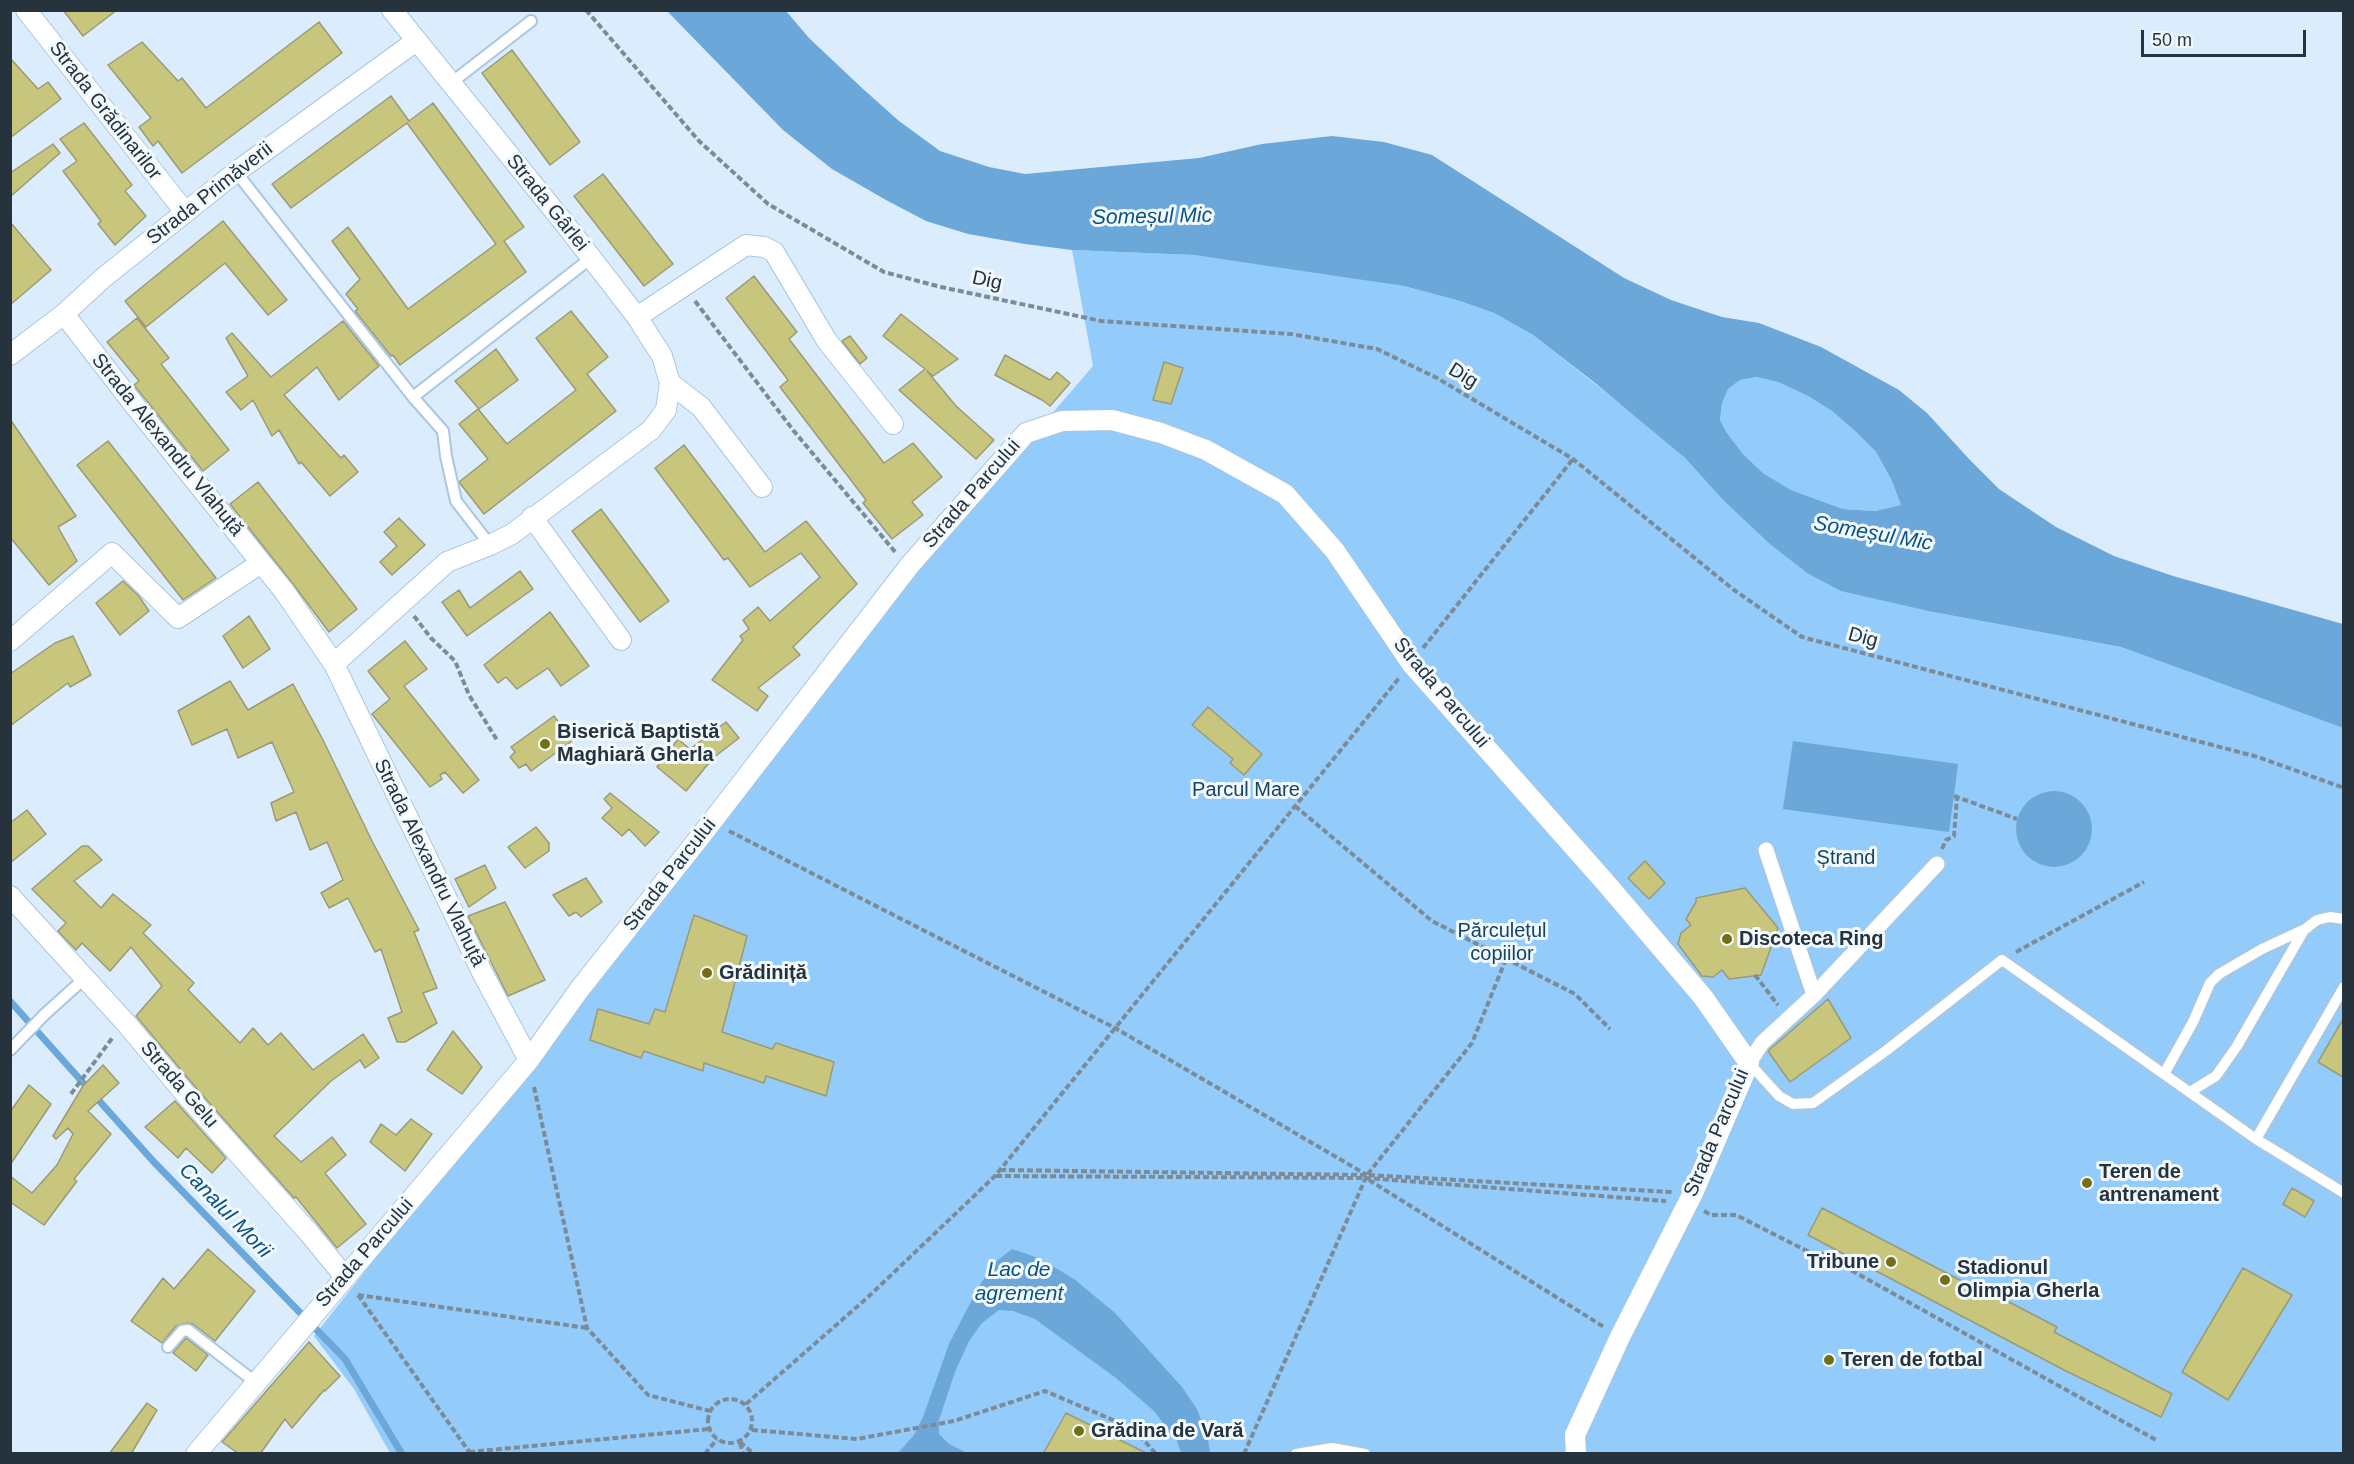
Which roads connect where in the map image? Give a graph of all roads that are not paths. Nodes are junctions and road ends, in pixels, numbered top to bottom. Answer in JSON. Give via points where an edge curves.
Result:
{"nodes":[{"id":1,"x":26,"y":10,"type":"edge"},
{"id":2,"x":392,"y":10,"type":"edge"},
{"id":3,"x":531,"y":21,"type":"dead end"},
{"id":4,"x":416,"y":40,"type":"junction"},
{"id":5,"x":456,"y":89,"type":"junction"},
{"id":6,"x":236,"y":172,"type":"junction"},
{"id":7,"x":185,"y":212,"type":"junction"},
{"id":8,"x":591,"y":258,"type":"junction"},
{"id":9,"x":64,"y":314,"type":"junction"},
{"id":10,"x":637,"y":317,"type":"junction"},
{"id":11,"x":10,"y":355,"type":"edge"},
{"id":12,"x":670,"y":383,"type":"junction"},
{"id":13,"x":413,"y":397,"type":"junction"},
{"id":14,"x":892,"y":424,"type":"dead end"},
{"id":15,"x":762,"y":487,"type":"dead end"},
{"id":16,"x":532,"y":518,"type":"junction"},
{"id":17,"x":489,"y":545,"type":"junction"},
{"id":18,"x":261,"y":563,"type":"junction"},
{"id":19,"x":621,"y":640,"type":"dead end"},
{"id":20,"x":10,"y":641,"type":"edge"},
{"id":21,"x":334,"y":664,"type":"junction"},
{"id":22,"x":1766,"y":850,"type":"dead end"},
{"id":23,"x":1937,"y":864,"type":"road end"},
{"id":24,"x":10,"y":896,"type":"edge"},
{"id":25,"x":2343,"y":919,"type":"edge"},
{"id":26,"x":2304,"y":930,"type":"junction"},
{"id":27,"x":85,"y":978,"type":"junction"},
{"id":28,"x":2343,"y":987,"type":"edge"},
{"id":29,"x":1814,"y":995,"type":"junction"},
{"id":30,"x":10,"y":1050,"type":"edge"},
{"id":31,"x":529,"y":1060,"type":"junction"},
{"id":32,"x":1749,"y":1064,"type":"junction"},
{"id":33,"x":2164,"y":1074,"type":"junction"},
{"id":34,"x":2190,"y":1092,"type":"junction"},
{"id":35,"x":2256,"y":1139,"type":"junction"},
{"id":36,"x":2343,"y":1193,"type":"edge"},
{"id":37,"x":345,"y":1277,"type":"junction"},
{"id":38,"x":168,"y":1347,"type":"dead end"},
{"id":39,"x":255,"y":1382,"type":"junction"},
{"id":40,"x":196,"y":1454,"type":"edge"},
{"id":41,"x":1296,"y":1454,"type":"edge"},
{"id":42,"x":1365,"y":1454,"type":"edge"},
{"id":43,"x":1576,"y":1454,"type":"edge"}],
"edges":[{"from":1,"to":7,"type":"street","name":"Strada Grădinarilor"},
{"from":2,"to":4,"type":"street","name":"Strada Gârlei"},
{"from":3,"to":5,"type":"lane"},
{"from":4,"to":5,"type":"street","name":"Strada Gârlei"},
{"from":4,"to":6,"type":"street","name":"Strada Primăverii"},
{"from":5,"to":8,"type":"street","name":"Strada Gârlei"},
{"from":6,"to":7,"type":"street","name":"Strada Primăverii"},
{"from":6,"to":13,"type":"lane"},
{"from":7,"to":9,"type":"street","name":"Strada Primăverii"},
{"from":8,"to":10,"type":"street","name":"Strada Gârlei"},
{"from":8,"to":13,"type":"lane"},
{"from":9,"to":11,"type":"street","name":"Strada Primăverii"},
{"from":9,"to":18,"type":"street","name":"Strada Alexandru Vlahuță"},
{"from":10,"to":12,"type":"street","name":"Strada Gârlei","via":[[662,356]]},
{"from":10,"to":14,"type":"street","via":[[746,245],[764,247],[774,252],[827,341]]},
{"from":12,"to":15,"type":"street","via":[[701,407]]},
{"from":12,"to":16,"type":"street","name":"Strada Gârlei","via":[[666,410],[651,430]]},
{"from":13,"to":17,"type":"lane","via":[[443,431],[456,501]]},
{"from":16,"to":17,"type":"street"},
{"from":16,"to":19,"type":"street"},
{"from":17,"to":21,"type":"street","via":[[447,562]]},
{"from":18,"to":20,"type":"street","via":[[178,618],[112,553]]},
{"from":18,"to":21,"type":"street","name":"Strada Alexandru Vlahuță"},
{"from":21,"to":31,"type":"street","name":"Strada Alexandru Vlahuță","via":[[483,974]]},
{"from":22,"to":29,"type":"street"},
{"from":23,"to":29,"type":"street"},
{"from":24,"to":27,"type":"street","name":"Strada Gelu"},
{"from":25,"to":26,"type":"lane","via":[[2317,920]]},
{"from":26,"to":33,"type":"lane","via":[[2218,974]]},
{"from":26,"to":34,"type":"lane","via":[[2216,1076]]},
{"from":27,"to":30,"type":"lane"},
{"from":27,"to":37,"type":"street","name":"Strada Gelu"},
{"from":28,"to":35,"type":"lane"},
{"from":29,"to":32,"type":"street","via":[[1762,1043]]},
{"from":31,"to":32,"type":"street","name":"Strada Parcului","via":[[579,990],[909,567],[1026,433],[1062,421],[1112,420],[1206,450],[1285,494],[1335,550],[1411,663],[1703,997]]},
{"from":31,"to":37,"type":"street","name":"Strada Parcului"},
{"from":32,"to":33,"type":"lane","via":[[1779,1096],[1793,1104],[1814,1103],[2002,960]]},
{"from":32,"to":43,"type":"street","name":"Strada Parcului","via":[[1691,1198],[1575,1435]]},
{"from":33,"to":34,"type":"lane"},
{"from":34,"to":35,"type":"lane"},
{"from":35,"to":36,"type":"lane"},
{"from":37,"to":39,"type":"street","name":"Strada Parcului"},
{"from":38,"to":39,"type":"lane","via":[[182,1331],[188,1330]]},
{"from":39,"to":40,"type":"street","name":"Strada Parcului"},
{"from":41,"to":42,"type":"lane","via":[[1332,1448]]}]}
